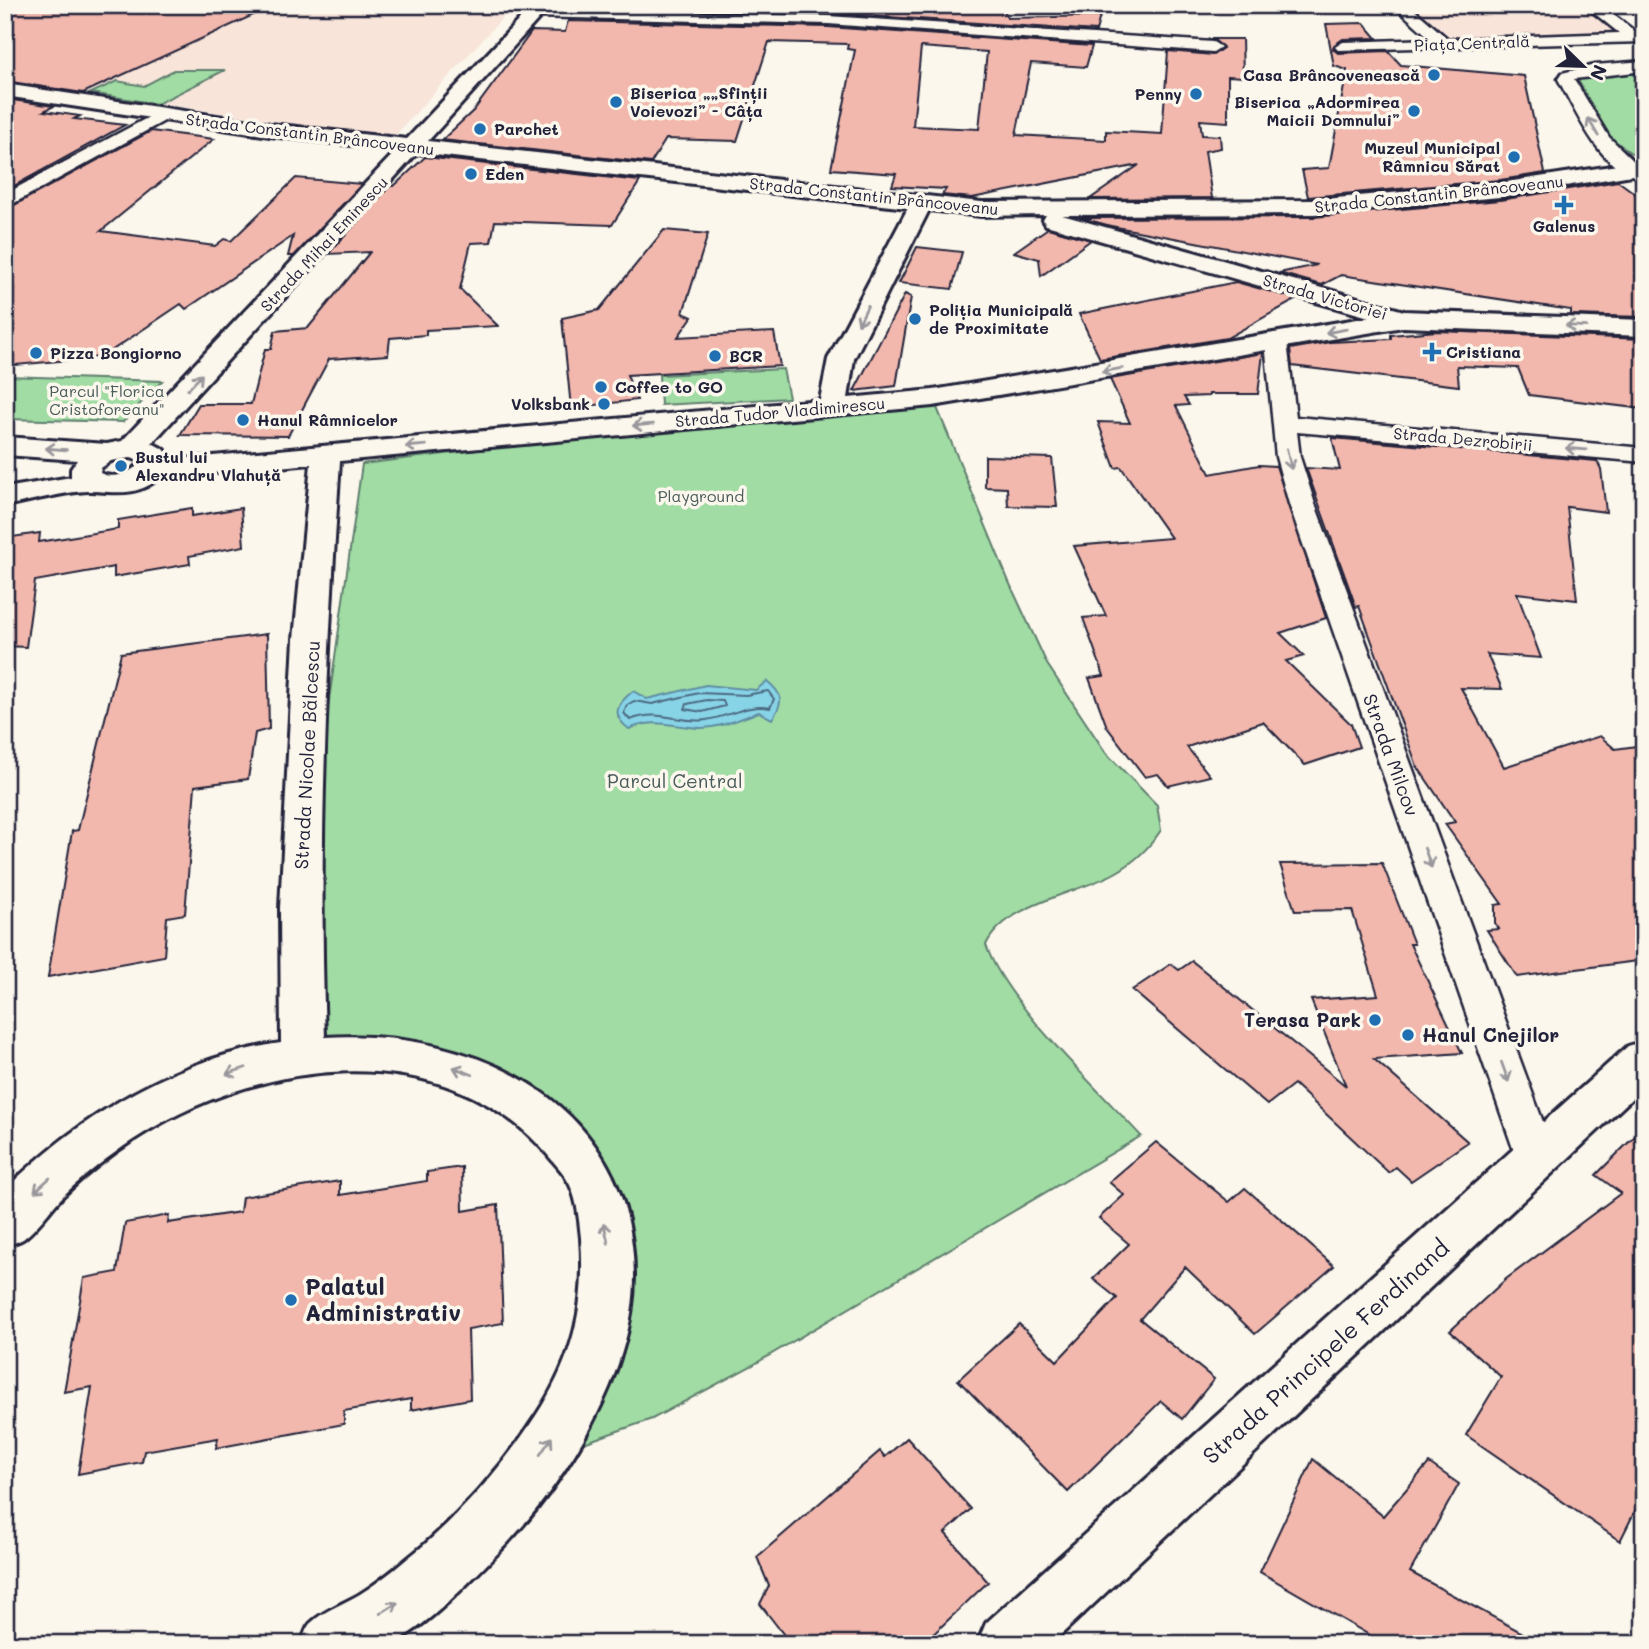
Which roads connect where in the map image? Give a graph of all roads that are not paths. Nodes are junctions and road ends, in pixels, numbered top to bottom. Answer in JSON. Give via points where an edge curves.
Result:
{"nodes":[{"id":1,"x":1400,"y":5,"type":"edge"},
{"id":2,"x":1591,"y":5,"type":"edge"},
{"id":3,"x":539,"y":9,"type":"edge"},
{"id":4,"x":829,"y":13,"type":"edge"},
{"id":5,"x":1639,"y":29,"type":"edge"},
{"id":6,"x":1445,"y":44,"type":"junction"},
{"id":7,"x":1213,"y":47,"type":"dead end"},
{"id":8,"x":1343,"y":47,"type":"dead end"},
{"id":9,"x":1644,"y":66,"type":"edge"},
{"id":10,"x":5,"y":90,"type":"edge"},
{"id":11,"x":162,"y":115,"type":"junction"},
{"id":12,"x":413,"y":147,"type":"junction"},
{"id":13,"x":1640,"y":171,"type":"edge"},
{"id":14,"x":5,"y":202,"type":"edge"},
{"id":15,"x":921,"y":204,"type":"junction"},
{"id":16,"x":1015,"y":209,"type":"junction"},
{"id":17,"x":1403,"y":319,"type":"junction"},
{"id":18,"x":1644,"y":328,"type":"edge"},
{"id":19,"x":1276,"y":342,"type":"junction"},
{"id":20,"x":833,"y":407,"type":"junction"},
{"id":21,"x":1283,"y":423,"type":"junction"},
{"id":22,"x":5,"y":446,"type":"edge"},
{"id":23,"x":119,"y":451,"type":"junction"},
{"id":24,"x":326,"y":454,"type":"junction"},
{"id":25,"x":1644,"y":455,"type":"edge"},
{"id":26,"x":152,"y":470,"type":"junction"},
{"id":27,"x":92,"y":482,"type":"junction"},
{"id":28,"x":5,"y":497,"type":"edge"},
{"id":29,"x":303,"y":1056,"type":"junction"},
{"id":30,"x":1644,"y":1059,"type":"edge"},
{"id":31,"x":1536,"y":1160,"type":"junction"},
{"id":32,"x":5,"y":1224,"type":"edge"},
{"id":33,"x":331,"y":1644,"type":"edge"},
{"id":34,"x":1007,"y":1644,"type":"edge"}],
"edges":[{"from":1,"to":6,"type":"street"},
{"from":2,"to":5,"type":"street","name":"Piața Centrală"},
{"from":3,"to":4,"type":"street"},
{"from":3,"to":12,"type":"street","name":"Strada Mihai Eminescu"},
{"from":4,"to":7,"type":"street"},
{"from":5,"to":6,"type":"street","name":"Piața Centrală"},
{"from":6,"to":8,"type":"street","name":"Piața Centrală"},
{"from":13,"to":9,"type":"street","name":"Strada Constantin Brâncoveanu","one_way":true,"via":[[1617,160],[1605,147],[1566,79],[1586,71]]},
{"from":10,"to":11,"type":"street","name":"Strada Constantin Brâncoveanu"},
{"from":11,"to":12,"type":"street","name":"Strada Constantin Brâncoveanu"},
{"from":11,"to":14,"type":"street"},
{"from":12,"to":15,"type":"street","name":"Strada Constantin Brâncoveanu"},
{"from":23,"to":12,"type":"street","name":"Strada Mihai Eminescu","one_way":true},
{"from":13,"to":16,"type":"street","name":"Strada Constantin Brâncoveanu","via":[[1314,207]]},
{"from":15,"to":16,"type":"street","name":"Strada Constantin Brâncoveanu"},
{"from":15,"to":20,"type":"street","one_way":true,"via":[[841,359]]},
{"from":16,"to":17,"type":"street","name":"Strada Victoriei"},
{"from":18,"to":17,"type":"street","name":"Strada Victoriei","one_way":true},
{"from":17,"to":19,"type":"street","name":"Strada Tudor Vladimirescu","one_way":true},
{"from":19,"to":20,"type":"street","name":"Strada Tudor Vladimirescu","one_way":true,"via":[[987,391]]},
{"from":19,"to":21,"type":"street","name":"Strada Milcov"},
{"from":20,"to":24,"type":"street","name":"Strada Tudor Vladimirescu","one_way":true},
{"from":25,"to":21,"type":"street","name":"Strada Dezrobirii","one_way":true},
{"from":21,"to":31,"type":"street","name":"Strada Milcov","one_way":true,"via":[[1302,504]]},
{"from":23,"to":22,"type":"street","one_way":true},
{"from":23,"to":26,"type":"street","via":[[153,454],[157,460]]},
{"from":23,"to":27,"type":"street","via":[[93,460],[85,468],[85,476]]},
{"from":24,"to":26,"type":"street","name":"Strada Tudor Vladimirescu"},
{"from":24,"to":29,"type":"street","name":"Strada Nicolae Bălcescu","via":[[311,639],[302,868]]},
{"from":26,"to":27,"type":"street","name":"Strada Tudor Vladimirescu","via":[[121,484]]},
{"from":27,"to":28,"type":"street","name":"Strada Tudor Vladimirescu"},
{"from":29,"to":32,"type":"street","one_way":true,"via":[[253,1065],[158,1102],[69,1160]]},
{"from":33,"to":29,"type":"street","one_way":true,"via":[[405,1598],[506,1504],[571,1409],[595,1351],[608,1298],[610,1250],[585,1166],[558,1131],[526,1103],[489,1081],[402,1055]]},
{"from":30,"to":31,"type":"street","name":"Strada Principele Ferdinand"},
{"from":31,"to":34,"type":"street","name":"Strada Principele Ferdinand"}]}
